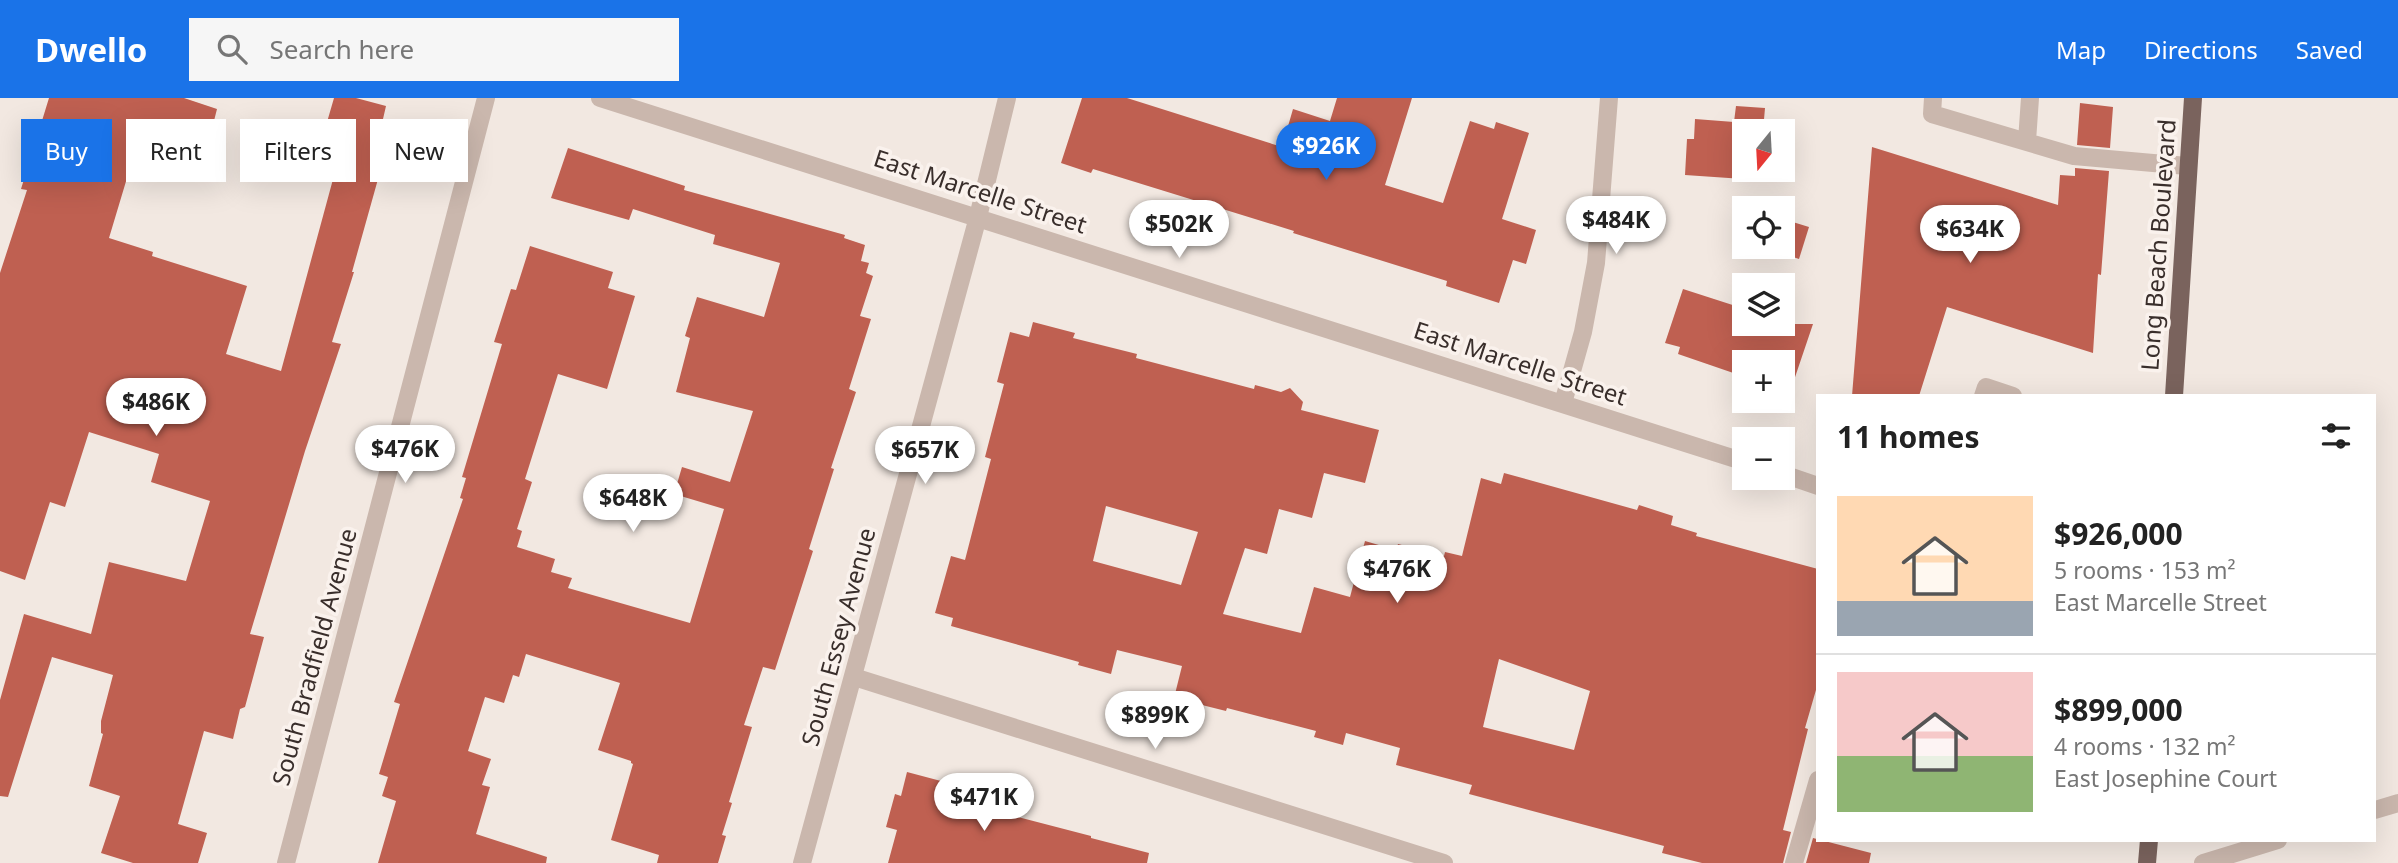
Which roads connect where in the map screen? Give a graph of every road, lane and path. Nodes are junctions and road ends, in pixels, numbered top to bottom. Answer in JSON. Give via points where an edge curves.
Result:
{"nodes":[{"id":1,"x":486,"y":98,"type":"edge"},
{"id":2,"x":600,"y":98,"type":"edge"},
{"id":3,"x":1007,"y":98,"type":"edge"},
{"id":4,"x":1609,"y":98,"type":"edge"},
{"id":5,"x":1933,"y":98,"type":"edge"},
{"id":6,"x":2030,"y":98,"type":"edge"},
{"id":7,"x":2193,"y":98,"type":"edge"},
{"id":8,"x":2027,"y":141,"type":"junction"},
{"id":9,"x":2188,"y":166,"type":"junction"},
{"id":10,"x":978,"y":217,"type":"junction"},
{"id":11,"x":1984,"y":394,"type":"edge"},
{"id":12,"x":2007,"y":394,"type":"edge"},
{"id":13,"x":2174,"y":394,"type":"edge"},
{"id":14,"x":1563,"y":403,"type":"junction"},
{"id":15,"x":1732,"y":458,"type":"edge"},
{"id":16,"x":1795,"y":478,"type":"edge"},
{"id":17,"x":1816,"y":485,"type":"edge"},
{"id":18,"x":854,"y":677,"type":"junction"},
{"id":19,"x":1816,"y":787,"type":"edge"},
{"id":20,"x":2398,"y":803,"type":"edge"},
{"id":21,"x":2376,"y":810,"type":"edge"},
{"id":22,"x":2149,"y":842,"type":"edge"},
{"id":23,"x":2271,"y":842,"type":"edge"},
{"id":24,"x":286,"y":863,"type":"edge"},
{"id":25,"x":802,"y":863,"type":"edge"},
{"id":26,"x":1444,"y":863,"type":"edge"},
{"id":27,"x":1794,"y":863,"type":"edge"},
{"id":28,"x":2147,"y":863,"type":"edge"},
{"id":29,"x":2203,"y":863,"type":"edge"}],
"edges":[{"from":1,"to":24,"type":"street","name":"South Bradfield Avenue"},
{"from":2,"to":10,"type":"street","name":"East Marcelle Street"},
{"from":3,"to":10,"type":"street","name":"South Essey Avenue"},
{"from":4,"to":14,"type":"street","via":[[1596,263]]},
{"from":5,"to":8,"type":"street","via":[[1932,114]]},
{"from":6,"to":8,"type":"street"},
{"from":7,"to":9,"type":"main road","name":"Long Beach Boulevard"},
{"from":8,"to":9,"type":"street","via":[[2074,156]]},
{"from":9,"to":13,"type":"main road","name":"Long Beach Boulevard"},
{"from":10,"to":14,"type":"street","name":"East Marcelle Street"},
{"from":10,"to":18,"type":"street","name":"South Essey Avenue"},
{"from":11,"to":12,"type":"street","via":[[1986,387]]},
{"from":14,"to":15,"type":"street","name":"East Marcelle Street"},
{"from":16,"to":17,"type":"street"},
{"from":18,"to":25,"type":"street","name":"South Essey Avenue"},
{"from":18,"to":26,"type":"street"},
{"from":19,"to":27,"type":"street"},
{"from":20,"to":21,"type":"street"},
{"from":22,"to":28,"type":"main road"},
{"from":23,"to":29,"type":"street"}]}
